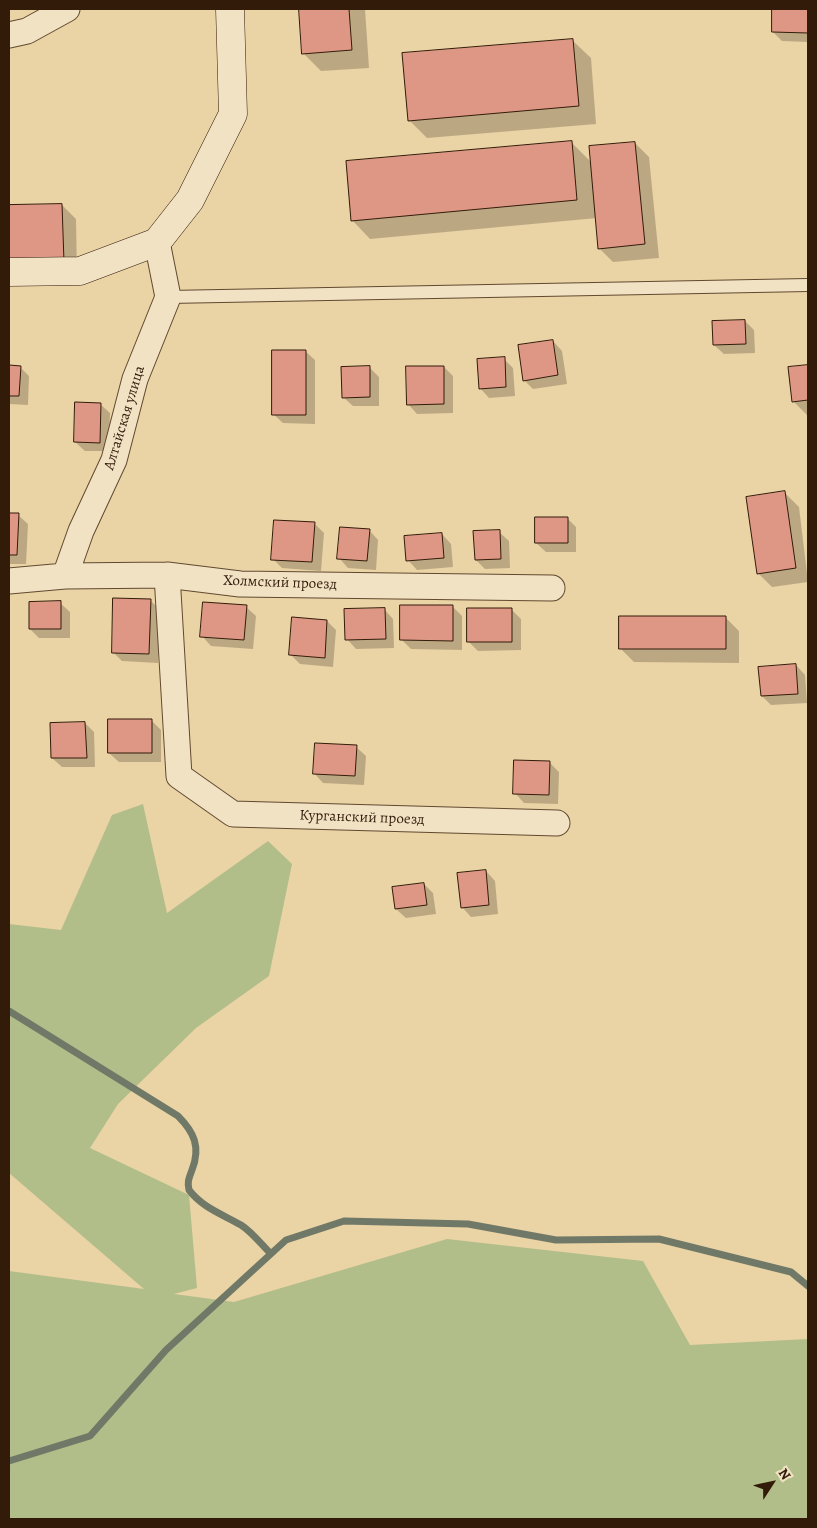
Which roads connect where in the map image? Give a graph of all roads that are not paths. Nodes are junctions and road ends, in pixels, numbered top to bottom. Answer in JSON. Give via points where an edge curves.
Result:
{"nodes":[{"id":1,"x":67,"y":9,"type":"edge"},
{"id":2,"x":230,"y":9,"type":"edge"},
{"id":3,"x":9,"y":34,"type":"edge"},
{"id":4,"x":157,"y":242,"type":"junction"},
{"id":5,"x":9,"y":272,"type":"edge"},
{"id":6,"x":808,"y":285,"type":"edge"},
{"id":7,"x":168,"y":297,"type":"junction"},
{"id":8,"x":167,"y":575,"type":"junction"},
{"id":9,"x":64,"y":576,"type":"junction"},
{"id":10,"x":9,"y":581,"type":"edge"},
{"id":11,"x":552,"y":588,"type":"dead end"},
{"id":12,"x":558,"y":823,"type":"dead end"}],
"edges":[{"from":1,"to":3,"type":"street","via":[[27,31]]},
{"from":2,"to":4,"type":"street","via":[[233,114],[190,200]]},
{"from":4,"to":5,"type":"street","via":[[80,271]]},
{"from":4,"to":7,"type":"street"},
{"from":6,"to":7,"type":"lane"},
{"from":7,"to":9,"type":"street","name":"Алтайская улица","via":[[134,379],[114,460]]},
{"from":8,"to":9,"type":"street","name":"Холмский проезд"},
{"from":8,"to":11,"type":"street","name":"Холмский проезд","via":[[240,584]]},
{"from":8,"to":12,"type":"street","name":"Курганский проезд","via":[[179,776],[233,814]]},
{"from":9,"to":10,"type":"street","name":"Холмский проезд"}]}
